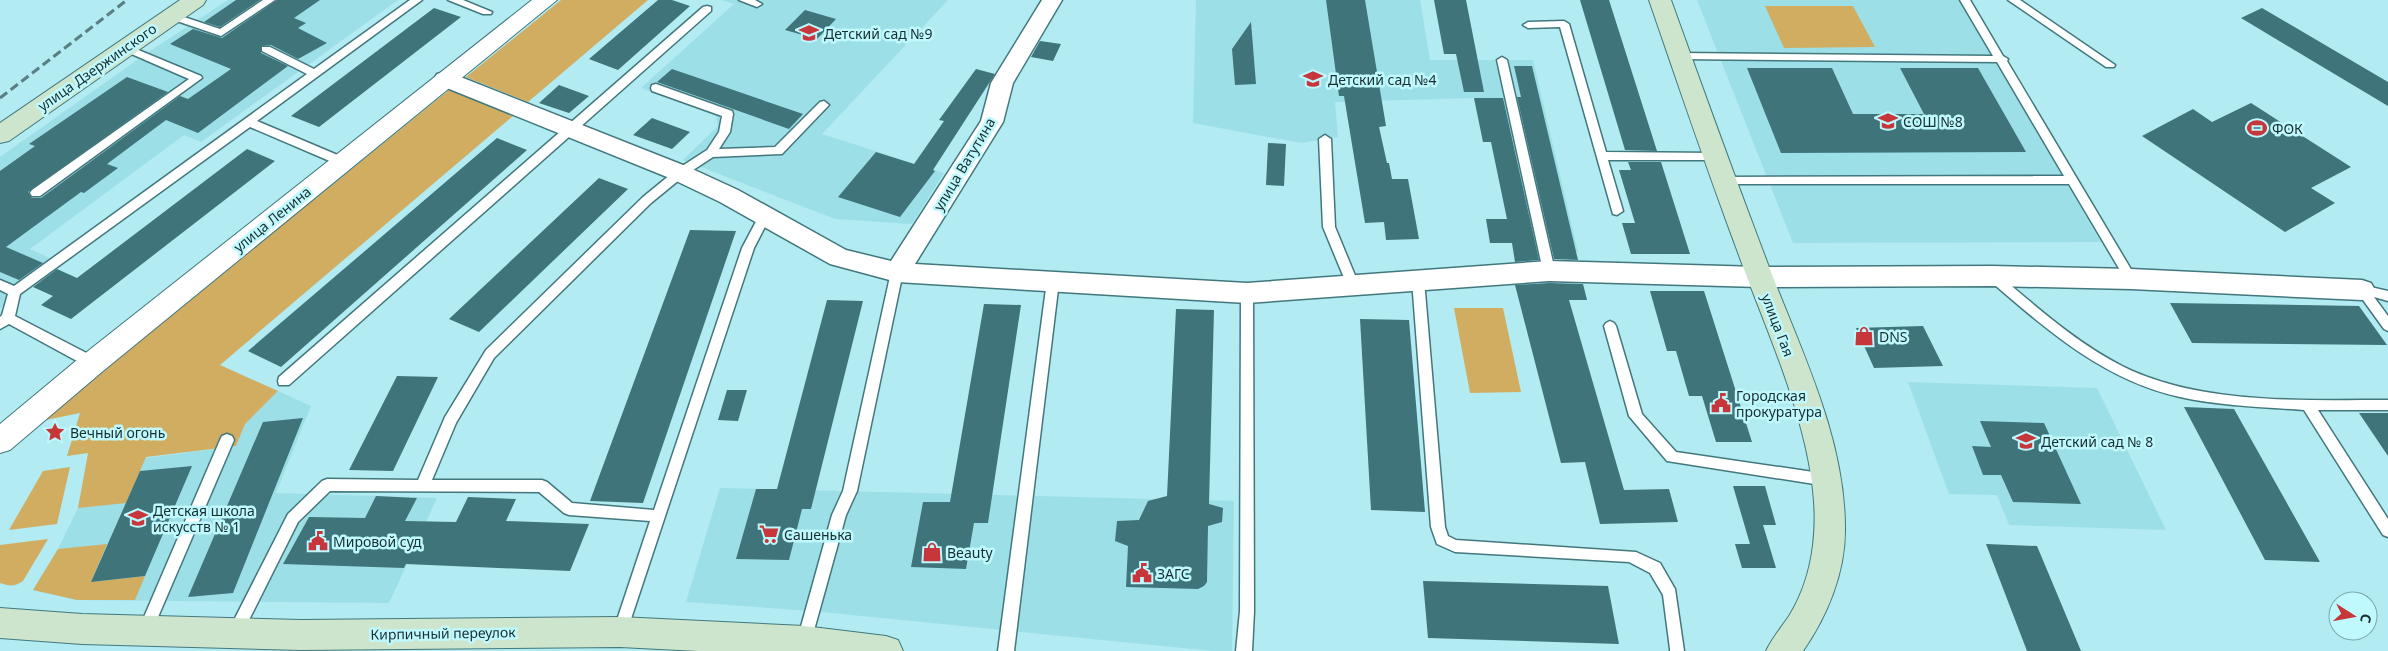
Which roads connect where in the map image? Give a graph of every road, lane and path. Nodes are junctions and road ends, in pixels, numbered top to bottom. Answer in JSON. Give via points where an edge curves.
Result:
{"nodes":[{"id":1,"x":196,"y":0,"type":"edge"},
{"id":2,"x":270,"y":0,"type":"edge"},
{"id":3,"x":417,"y":0,"type":"edge"},
{"id":4,"x":453,"y":0,"type":"edge"},
{"id":5,"x":546,"y":0,"type":"edge"},
{"id":6,"x":744,"y":0,"type":"edge"},
{"id":7,"x":1052,"y":0,"type":"edge"},
{"id":8,"x":1660,"y":0,"type":"edge"},
{"id":9,"x":1965,"y":0,"type":"edge"},
{"id":10,"x":2013,"y":0,"type":"edge"},
{"id":11,"x":757,"y":4,"type":"dead end"},
{"id":12,"x":707,"y":9,"type":"dead end"},
{"id":13,"x":487,"y":12,"type":"dead end"},
{"id":14,"x":172,"y":16,"type":"junction"},
{"id":15,"x":1528,"y":25,"type":"dead end"},
{"id":16,"x":124,"y":48,"type":"junction"},
{"id":17,"x":266,"y":49,"type":"dead end"},
{"id":18,"x":1680,"y":56,"type":"junction"},
{"id":19,"x":2001,"y":59,"type":"junction"},
{"id":20,"x":1502,"y":60,"type":"dead end"},
{"id":21,"x":2110,"y":65,"type":"dead end"},
{"id":22,"x":315,"y":74,"type":"junction"},
{"id":23,"x":445,"y":79,"type":"junction"},
{"id":24,"x":656,"y":88,"type":"dead end"},
{"id":25,"x":824,"y":105,"type":"dead end"},
{"id":26,"x":249,"y":122,"type":"junction"},
{"id":27,"x":570,"y":129,"type":"junction"},
{"id":28,"x":0,"y":135,"type":"edge"},
{"id":29,"x":1324,"y":139,"type":"dead end"},
{"id":30,"x":711,"y":154,"type":"junction"},
{"id":31,"x":1602,"y":156,"type":"junction"},
{"id":32,"x":342,"y":162,"type":"junction"},
{"id":33,"x":1719,"y":169,"type":"junction"},
{"id":34,"x":680,"y":172,"type":"junction"},
{"id":35,"x":2072,"y":180,"type":"junction"},
{"id":36,"x":36,"y":193,"type":"dead end"},
{"id":37,"x":1617,"y":211,"type":"dead end"},
{"id":38,"x":764,"y":217,"type":"junction"},
{"id":39,"x":1549,"y":271,"type":"junction"},
{"id":40,"x":897,"y":272,"type":"junction"},
{"id":41,"x":1992,"y":276,"type":"junction"},
{"id":42,"x":1759,"y":277,"type":"junction"},
{"id":43,"x":2132,"y":279,"type":"junction"},
{"id":44,"x":1418,"y":280,"type":"junction"},
{"id":45,"x":1053,"y":281,"type":"junction"},
{"id":46,"x":0,"y":285,"type":"edge"},
{"id":47,"x":1353,"y":285,"type":"junction"},
{"id":48,"x":2362,"y":290,"type":"junction"},
{"id":49,"x":15,"y":292,"type":"junction"},
{"id":50,"x":1247,"y":293,"type":"junction"},
{"id":51,"x":2388,"y":296,"type":"edge"},
{"id":52,"x":4,"y":321,"type":"edge"},
{"id":53,"x":1610,"y":326,"type":"dead end"},
{"id":54,"x":2388,"y":326,"type":"edge"},
{"id":55,"x":93,"y":363,"type":"junction"},
{"id":56,"x":284,"y":381,"type":"dead end"},
{"id":57,"x":2308,"y":405,"type":"junction"},
{"id":58,"x":2388,"y":406,"type":"edge"},
{"id":59,"x":227,"y":440,"type":"dead end"},
{"id":60,"x":0,"y":441,"type":"edge"},
{"id":61,"x":1827,"y":480,"type":"junction"},
{"id":62,"x":423,"y":485,"type":"junction"},
{"id":63,"x":658,"y":516,"type":"junction"},
{"id":64,"x":2388,"y":531,"type":"edge"},
{"id":65,"x":0,"y":623,"type":"edge"},
{"id":66,"x":144,"y":631,"type":"junction"},
{"id":67,"x":620,"y":632,"type":"junction"},
{"id":68,"x":235,"y":633,"type":"junction"},
{"id":69,"x":298,"y":643,"type":"edge"},
{"id":70,"x":786,"y":644,"type":"edge"},
{"id":71,"x":1677,"y":649,"type":"dead end"},
{"id":72,"x":886,"y":651,"type":"edge"},
{"id":73,"x":1006,"y":651,"type":"edge"},
{"id":74,"x":1244,"y":651,"type":"edge"},
{"id":75,"x":1783,"y":651,"type":"edge"}],
"edges":[{"from":1,"to":14,"type":"main road","name":"улица Дзержинского"},
{"from":2,"to":14,"type":"lane","via":[[222,33]]},
{"from":3,"to":22,"type":"lane"},
{"from":4,"to":13,"type":"lane"},
{"from":5,"to":23,"type":"street","name":"улица Ленина"},
{"from":6,"to":11,"type":"lane"},
{"from":7,"to":40,"type":"street","name":"улица Ватутина","via":[[1002,83],[992,122]]},
{"from":8,"to":18,"type":"main road","name":"улица Гая"},
{"from":9,"to":19,"type":"lane"},
{"from":10,"to":21,"type":"lane"},
{"from":12,"to":27,"type":"lane"},
{"from":14,"to":16,"type":"main road","name":"улица Дзержинского"},
{"from":15,"to":31,"type":"lane","via":[[1564,24]]},
{"from":16,"to":28,"type":"main road","name":"улица Дзержинского"},
{"from":16,"to":36,"type":"lane","via":[[197,78]]},
{"from":17,"to":22,"type":"lane"},
{"from":18,"to":19,"type":"lane"},
{"from":18,"to":33,"type":"main road","name":"улица Гая"},
{"from":19,"to":35,"type":"lane"},
{"from":20,"to":39,"type":"lane"},
{"from":22,"to":26,"type":"lane"},
{"from":23,"to":27,"type":"street"},
{"from":23,"to":32,"type":"street","name":"улица Ленина"},
{"from":24,"to":30,"type":"lane","via":[[728,114],[724,132]]},
{"from":25,"to":30,"type":"lane","via":[[778,151]]},
{"from":26,"to":32,"type":"lane"},
{"from":26,"to":49,"type":"lane"},
{"from":27,"to":34,"type":"street"},
{"from":27,"to":56,"type":"lane"},
{"from":29,"to":47,"type":"lane","via":[[1329,227]]},
{"from":30,"to":34,"type":"lane"},
{"from":31,"to":33,"type":"lane"},
{"from":31,"to":37,"type":"lane"},
{"from":32,"to":55,"type":"street","name":"улица Ленина"},
{"from":33,"to":35,"type":"lane"},
{"from":33,"to":42,"type":"main road","name":"улица Гая"},
{"from":34,"to":38,"type":"street"},
{"from":34,"to":62,"type":"lane","via":[[647,200],[490,354],[450,421]]},
{"from":35,"to":43,"type":"lane"},
{"from":38,"to":40,"type":"street","via":[[839,257]]},
{"from":38,"to":63,"type":"lane","via":[[748,248]]},
{"from":39,"to":42,"type":"street"},
{"from":39,"to":44,"type":"street"},
{"from":40,"to":45,"type":"street"},
{"from":40,"to":70,"type":"lane","via":[[850,491]]},
{"from":41,"to":42,"type":"street"},
{"from":41,"to":43,"type":"street"},
{"from":41,"to":57,"type":"lane","via":[[2085,352],[2138,380],[2184,392]]},
{"from":42,"to":61,"type":"main road","name":"улица Гая","via":[[1804,393]]},
{"from":43,"to":48,"type":"street"},
{"from":44,"to":47,"type":"street"},
{"from":44,"to":71,"type":"lane","via":[[1438,527],[1442,540],[1455,546],[1631,556],[1655,568],[1670,594]]},
{"from":45,"to":50,"type":"street"},
{"from":45,"to":73,"type":"lane"},
{"from":46,"to":49,"type":"lane"},
{"from":47,"to":50,"type":"street"},
{"from":48,"to":51,"type":"lane"},
{"from":48,"to":54,"type":"lane"},
{"from":49,"to":52,"type":"lane"},
{"from":50,"to":74,"type":"lane","via":[[1248,611]]},
{"from":52,"to":55,"type":"lane"},
{"from":53,"to":61,"type":"lane","via":[[1636,416],[1672,457]]},
{"from":55,"to":60,"type":"street","name":"улица Ленина"},
{"from":57,"to":58,"type":"lane"},
{"from":57,"to":64,"type":"lane"},
{"from":59,"to":66,"type":"lane"},
{"from":61,"to":75,"type":"main road","name":"улица Гая","via":[[1830,532],[1820,589],[1796,636]]},
{"from":62,"to":63,"type":"lane","via":[[542,486],[569,509]]},
{"from":62,"to":68,"type":"lane","via":[[327,485],[293,518]]},
{"from":63,"to":67,"type":"lane"},
{"from":65,"to":66,"type":"main road","name":"Кирпичный переулок"},
{"from":66,"to":68,"type":"main road","name":"Кирпичный переулок"},
{"from":67,"to":69,"type":"main road","name":"Кирпичный переулок"},
{"from":67,"to":70,"type":"main road","name":"Кирпичный переулок"},
{"from":68,"to":69,"type":"main road","name":"Кирпичный переулок"},
{"from":70,"to":72,"type":"main road","name":"Кирпичный переулок"}]}
